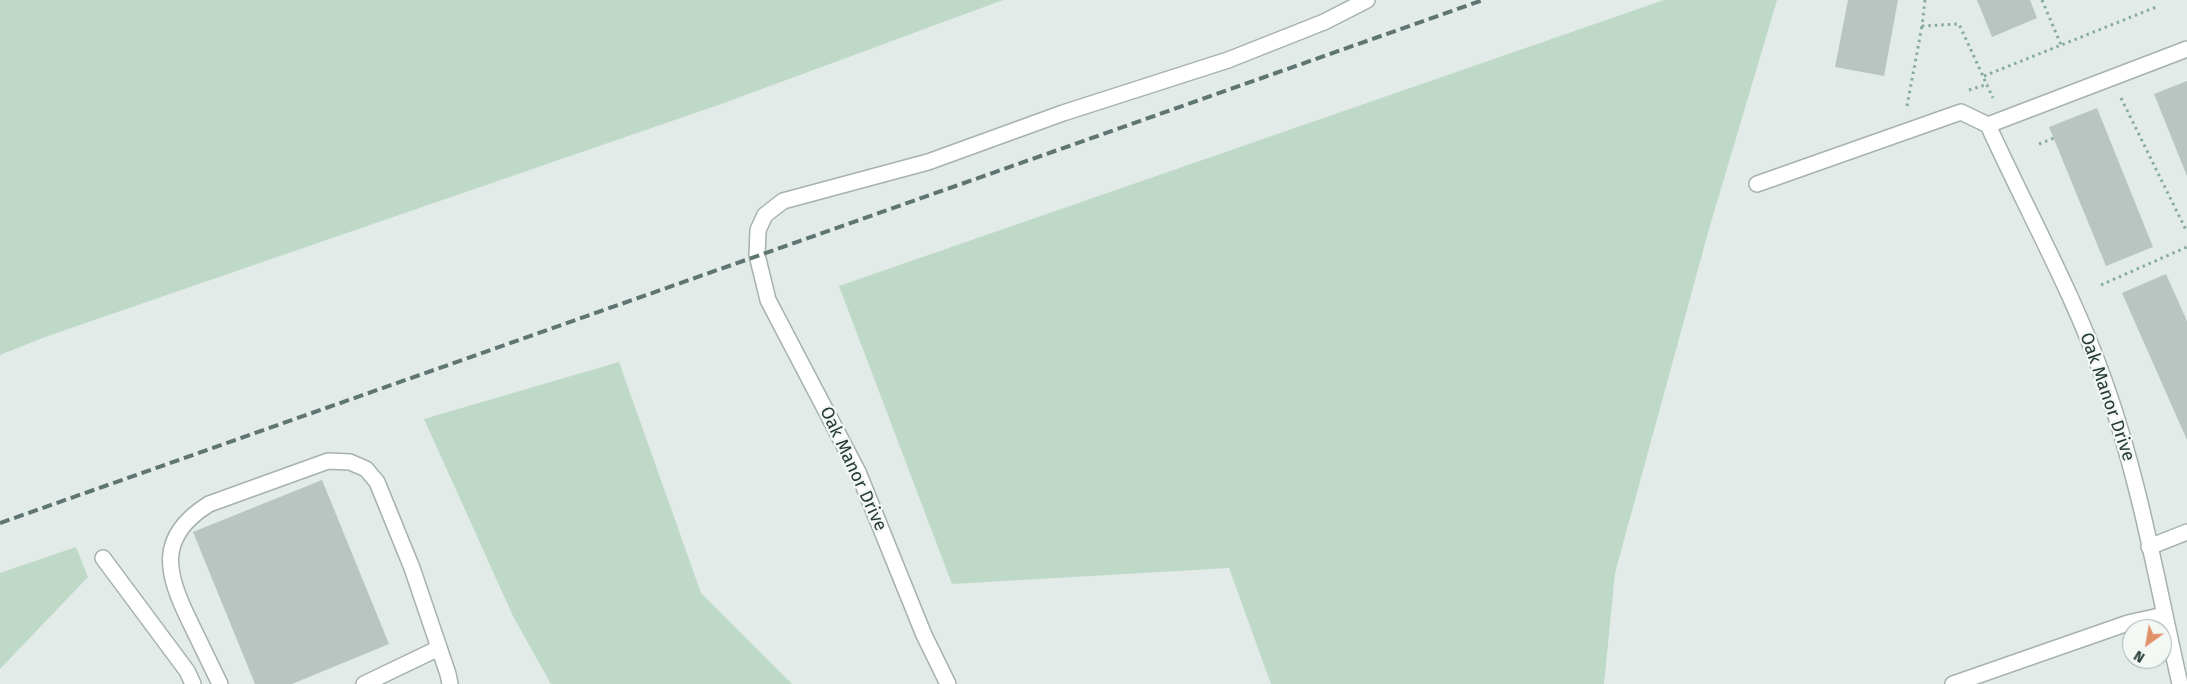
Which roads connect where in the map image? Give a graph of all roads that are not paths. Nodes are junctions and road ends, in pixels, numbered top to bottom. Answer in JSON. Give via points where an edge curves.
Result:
{"nodes":[{"id":1,"x":1367,"y":0,"type":"edge"},
{"id":2,"x":2187,"y":49,"type":"edge"},
{"id":3,"x":1995,"y":122,"type":"junction"},
{"id":4,"x":1757,"y":184,"type":"dead end"},
{"id":5,"x":2187,"y":532,"type":"edge"},
{"id":6,"x":2149,"y":547,"type":"junction"},
{"id":7,"x":103,"y":558,"type":"dead end"},
{"id":8,"x":2164,"y":615,"type":"junction"},
{"id":9,"x":439,"y":648,"type":"junction"},
{"id":10,"x":193,"y":684,"type":"edge"},
{"id":11,"x":220,"y":684,"type":"edge"},
{"id":12,"x":364,"y":684,"type":"edge"},
{"id":13,"x":450,"y":684,"type":"edge"},
{"id":14,"x":948,"y":684,"type":"edge"},
{"id":15,"x":1953,"y":684,"type":"edge"},
{"id":16,"x":2180,"y":684,"type":"edge"}],
"edges":[{"from":1,"to":14,"type":"street","name":"Oak Manor Drive","via":[[1324,22],[1228,60],[1063,113],[928,162],[783,201],[765,215],[758,230],[757,255],[768,300],[858,472],[924,635]]},
{"from":2,"to":3,"type":"street"},
{"from":3,"to":4,"type":"street","via":[[1961,112]]},
{"from":3,"to":6,"type":"street","name":"Oak Manor Drive","via":[[2106,384],[2138,489]]},
{"from":5,"to":6,"type":"street"},
{"from":6,"to":8,"type":"street","name":"Oak Manor Drive"},
{"from":7,"to":10,"type":"street"},
{"from":8,"to":15,"type":"street","via":[[2128,622]]},
{"from":8,"to":16,"type":"street","name":"Oak Manor Drive"},
{"from":9,"to":11,"type":"street","via":[[412,568],[377,482],[366,469],[350,462],[328,461],[209,504],[191,515],[179,531],[170,550],[175,592]]},
{"from":9,"to":12,"type":"street"},
{"from":9,"to":13,"type":"street"}]}
